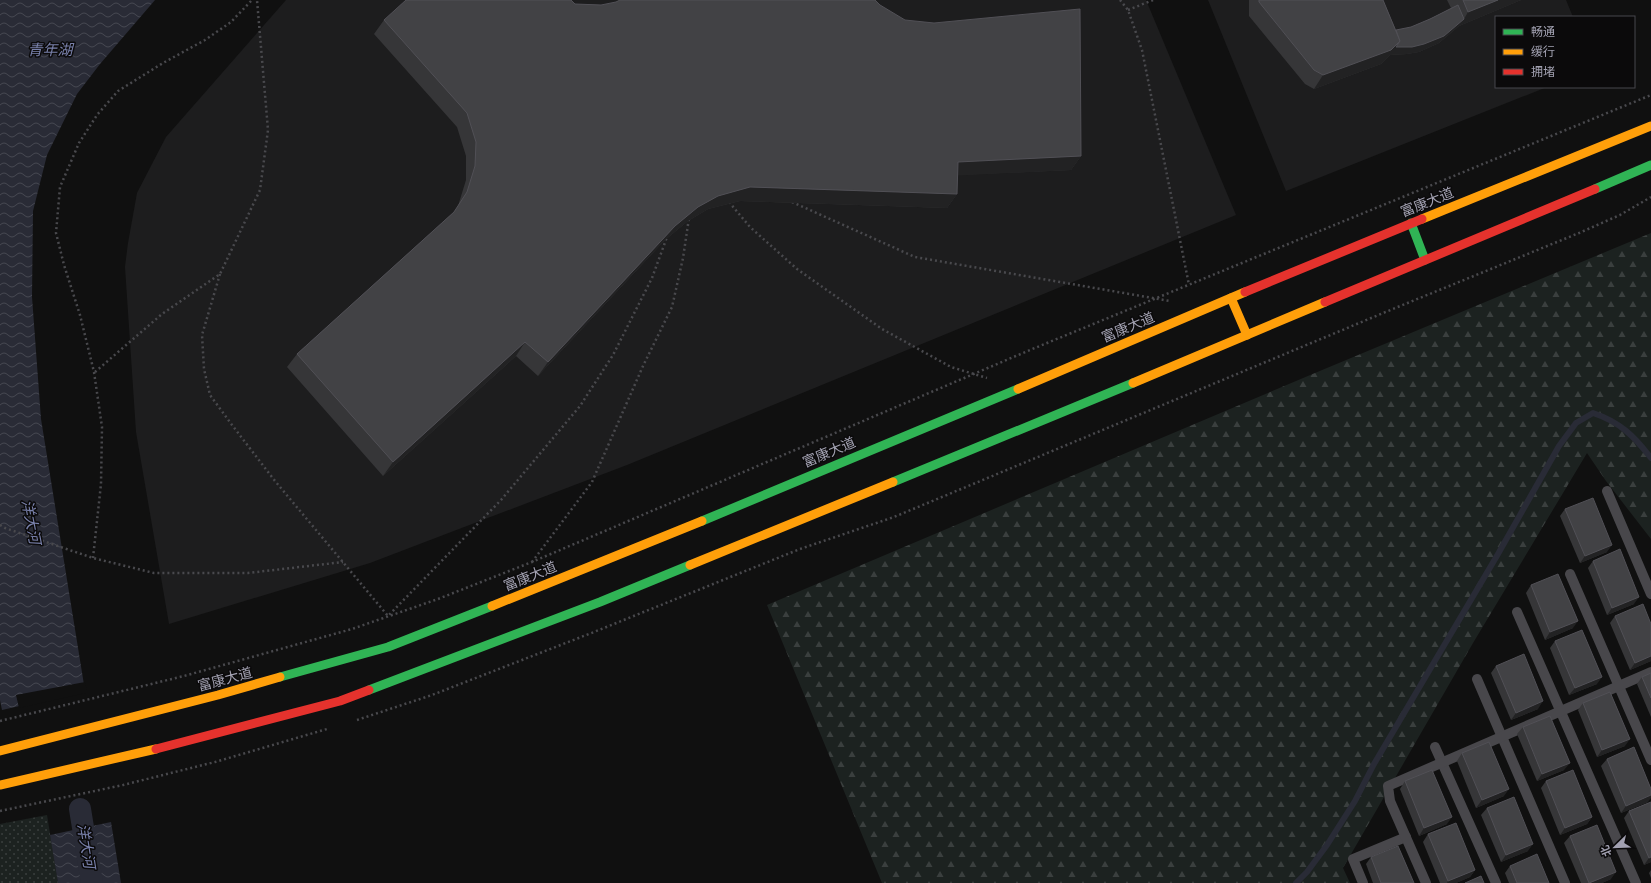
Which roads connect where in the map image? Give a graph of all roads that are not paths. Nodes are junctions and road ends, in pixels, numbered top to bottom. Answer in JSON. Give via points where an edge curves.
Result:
{"nodes":[{"id":1,"x":1651,"y":126,"type":"edge"},
{"id":2,"x":1651,"y":165,"type":"edge"},
{"id":3,"x":1411,"y":223,"type":"junction"},
{"id":4,"x":1425,"y":260,"type":"junction"},
{"id":5,"x":1231,"y":298,"type":"junction"},
{"id":6,"x":1246,"y":335,"type":"junction"},
{"id":7,"x":1607,"y":491,"type":"dead end"},
{"id":8,"x":1570,"y":574,"type":"dead end"},
{"id":9,"x":1651,"y":594,"type":"edge"},
{"id":10,"x":1517,"y":612,"type":"dead end"},
{"id":11,"x":1651,"y":672,"type":"edge"},
{"id":12,"x":1477,"y":679,"type":"dead end"},
{"id":13,"x":1619,"y":686,"type":"junction"},
{"id":14,"x":1560,"y":711,"type":"junction"},
{"id":15,"x":1502,"y":736,"type":"junction"},
{"id":16,"x":1435,"y":747,"type":"dead end"},
{"id":17,"x":0,"y":751,"type":"edge"},
{"id":18,"x":1651,"y":760,"type":"edge"},
{"id":19,"x":1442,"y":762,"type":"junction"},
{"id":20,"x":0,"y":785,"type":"edge"},
{"id":21,"x":1406,"y":837,"type":"junction"},
{"id":22,"x":1363,"y":883,"type":"edge"},
{"id":23,"x":1426,"y":883,"type":"edge"},
{"id":24,"x":1496,"y":883,"type":"edge"},
{"id":25,"x":1565,"y":883,"type":"edge"},
{"id":26,"x":1636,"y":883,"type":"edge"}],
"edges":[{"from":1,"to":3,"type":"street","name":"富康大道"},
{"from":2,"to":4,"type":"street"},
{"from":3,"to":4,"type":"street"},
{"from":3,"to":5,"type":"street","name":"富康大道"},
{"from":4,"to":6,"type":"street"},
{"from":5,"to":6,"type":"street"},
{"from":5,"to":17,"type":"street","name":"富康大道","via":[[623,554],[388,647],[218,695]]},
{"from":6,"to":20,"type":"street","via":[[1019,431],[600,602],[340,701],[146,752]]},
{"from":7,"to":9,"type":"lane"},
{"from":8,"to":13,"type":"lane"},
{"from":10,"to":14,"type":"lane"},
{"from":11,"to":13,"type":"lane"},
{"from":12,"to":15,"type":"lane"},
{"from":13,"to":14,"type":"lane"},
{"from":13,"to":18,"type":"lane"},
{"from":14,"to":15,"type":"lane"},
{"from":14,"to":26,"type":"lane"},
{"from":15,"to":19,"type":"lane"},
{"from":15,"to":25,"type":"lane"},
{"from":16,"to":19,"type":"lane"},
{"from":19,"to":21,"type":"lane","via":[[1388,786],[1390,801]]},
{"from":19,"to":24,"type":"lane"},
{"from":21,"to":22,"type":"lane","via":[[1352,859]]},
{"from":21,"to":23,"type":"lane"}]}
